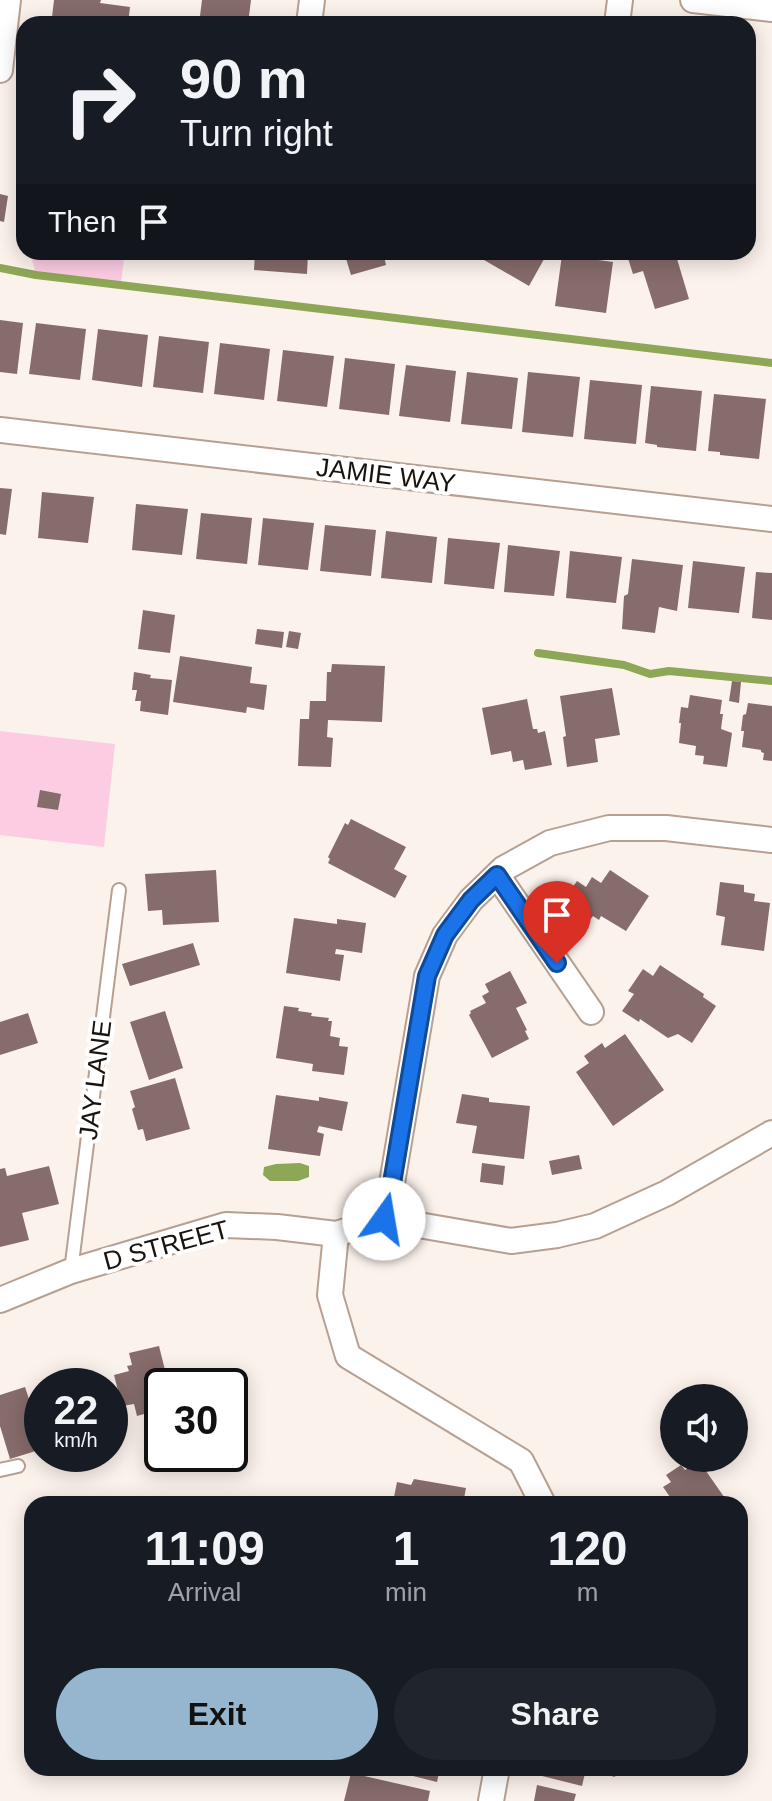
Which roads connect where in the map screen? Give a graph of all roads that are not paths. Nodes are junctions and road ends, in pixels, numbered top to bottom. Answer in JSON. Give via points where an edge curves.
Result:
{"nodes":[{"id":1,"x":8,"y":0,"type":"edge"},
{"id":2,"x":693,"y":0,"type":"edge"},
{"id":3,"x":772,"y":9,"type":"edge"},
{"id":4,"x":0,"y":70,"type":"edge"},
{"id":5,"x":0,"y":430,"type":"edge"},
{"id":6,"x":772,"y":519,"type":"edge"},
{"id":7,"x":772,"y":840,"type":"edge"},
{"id":8,"x":497,"y":875,"type":"junction"},
{"id":9,"x":119,"y":890,"type":"dead end"},
{"id":10,"x":591,"y":1012,"type":"dead end"},
{"id":11,"x":772,"y":1133,"type":"edge"},
{"id":12,"x":384,"y":1219,"type":"junction"},
{"id":13,"x":336,"y":1234,"type":"junction"},
{"id":14,"x":71,"y":1271,"type":"junction"},
{"id":15,"x":0,"y":1300,"type":"edge"},
{"id":16,"x":18,"y":1466,"type":"dead end"},
{"id":17,"x":0,"y":1470,"type":"edge"},
{"id":18,"x":539,"y":1496,"type":"edge"},
{"id":19,"x":496,"y":1776,"type":"edge"},
{"id":20,"x":491,"y":1801,"type":"edge"}],
"edges":[{"from":1,"to":4,"type":"street"},
{"from":2,"to":3,"type":"street"},
{"from":5,"to":6,"type":"street","name":"JAMIE WAY"},
{"from":7,"to":8,"type":"street","via":[[666,828],[609,828],[550,843]]},
{"from":8,"to":10,"type":"street"},
{"from":8,"to":12,"type":"street","via":[[445,935],[427,976]]},
{"from":9,"to":14,"type":"lane","name":"JAY LANE"},
{"from":11,"to":12,"type":"street","via":[[667,1193],[595,1226],[557,1235],[511,1241]]},
{"from":12,"to":13,"type":"street","name":"D STREET"},
{"from":13,"to":14,"type":"street","name":"D STREET","via":[[226,1225]]},
{"from":13,"to":18,"type":"street","via":[[330,1295],[348,1356],[521,1461]]},
{"from":14,"to":15,"type":"street","name":"D STREET"},
{"from":16,"to":17,"type":"lane"},
{"from":19,"to":20,"type":"street"}]}
